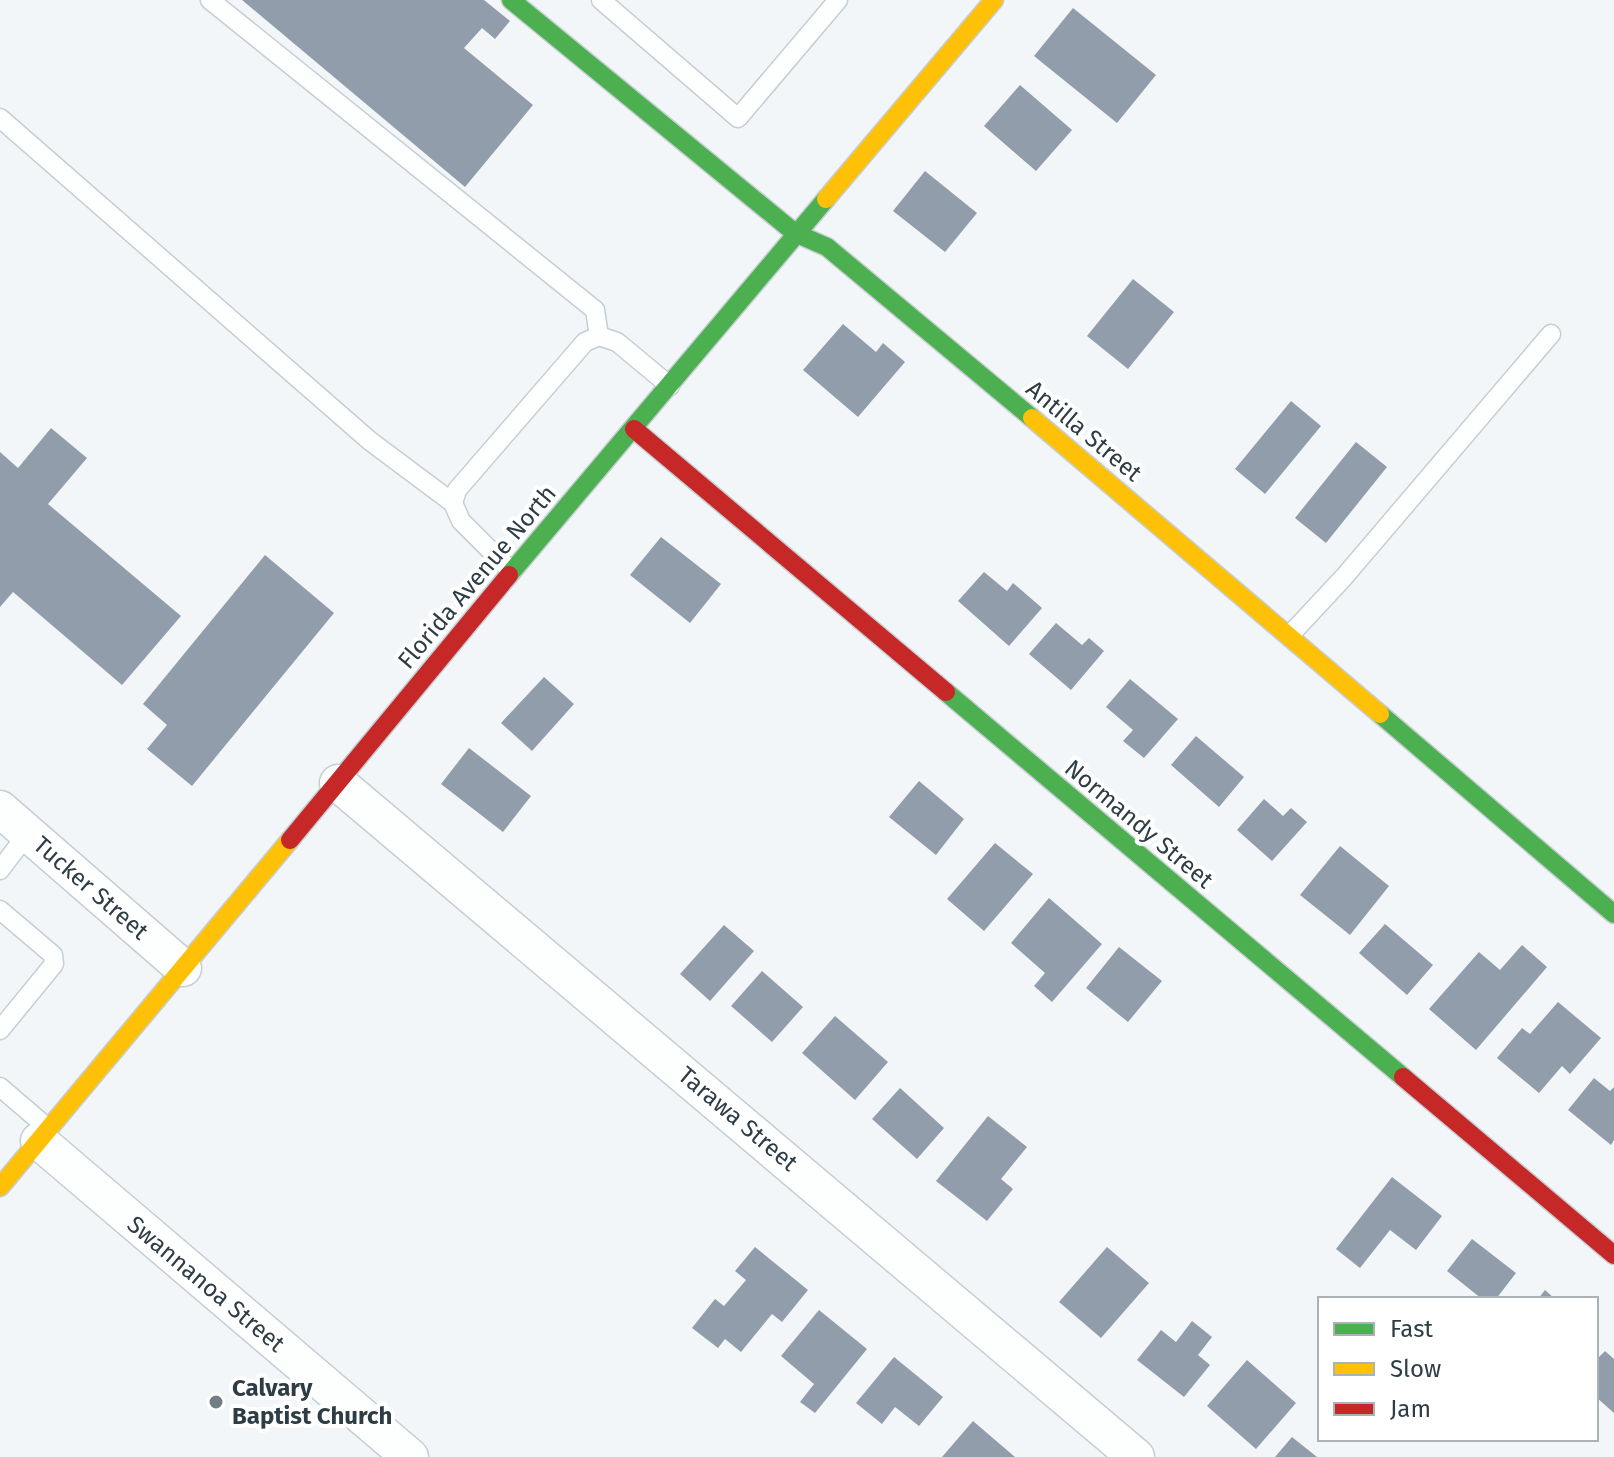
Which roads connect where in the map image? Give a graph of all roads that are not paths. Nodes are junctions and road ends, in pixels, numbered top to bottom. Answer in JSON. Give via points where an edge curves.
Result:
{"nodes":[{"id":1,"x":210,"y":0,"type":"edge"},
{"id":2,"x":511,"y":0,"type":"edge"},
{"id":3,"x":601,"y":0,"type":"edge"},
{"id":4,"x":838,"y":0,"type":"edge"},
{"id":5,"x":994,"y":0,"type":"edge"},
{"id":6,"x":0,"y":118,"type":"edge"},
{"id":7,"x":795,"y":233,"type":"junction"},
{"id":8,"x":1551,"y":334,"type":"dead end"},
{"id":9,"x":599,"y":336,"type":"junction"},
{"id":10,"x":670,"y":386,"type":"junction"},
{"id":11,"x":634,"y":429,"type":"junction"},
{"id":12,"x":453,"y":503,"type":"junction"},
{"id":13,"x":512,"y":572,"type":"junction"},
{"id":14,"x":1289,"y":636,"type":"junction"},
{"id":15,"x":338,"y":783,"type":"junction"},
{"id":16,"x":0,"y":809,"type":"edge"},
{"id":17,"x":28,"y":833,"type":"junction"},
{"id":18,"x":0,"y":870,"type":"edge"},
{"id":19,"x":0,"y":910,"type":"edge"},
{"id":20,"x":1614,"y":914,"type":"edge"},
{"id":21,"x":183,"y":968,"type":"junction"},
{"id":22,"x":0,"y":1030,"type":"edge"},
{"id":23,"x":0,"y":1087,"type":"edge"},
{"id":24,"x":44,"y":1135,"type":"junction"},
{"id":25,"x":0,"y":1187,"type":"edge"},
{"id":26,"x":1614,"y":1255,"type":"edge"},
{"id":27,"x":410,"y":1457,"type":"edge"},
{"id":28,"x":1136,"y":1457,"type":"edge"}],
"edges":[{"from":1,"to":9,"type":"lane","via":[[595,310]]},
{"from":2,"to":7,"type":"street","name":"Antilla Street"},
{"from":3,"to":4,"type":"lane","via":[[738,118]]},
{"from":5,"to":7,"type":"street","name":"Florida Avenue North"},
{"from":6,"to":12,"type":"lane","via":[[370,441]]},
{"from":7,"to":10,"type":"street","name":"Florida Avenue North"},
{"from":7,"to":14,"type":"street","name":"Antilla Street","via":[[827,247]]},
{"from":8,"to":14,"type":"lane"},
{"from":9,"to":10,"type":"lane","via":[[617,342]]},
{"from":9,"to":12,"type":"lane","via":[[575,353],[457,490]]},
{"from":10,"to":11,"type":"street","name":"Florida Avenue North"},
{"from":11,"to":13,"type":"street","name":"Florida Avenue North"},
{"from":11,"to":26,"type":"street","name":"Normandy Street"},
{"from":12,"to":13,"type":"lane","via":[[461,521]]},
{"from":13,"to":15,"type":"street","name":"Florida Avenue North"},
{"from":14,"to":20,"type":"street","name":"Antilla Street"},
{"from":15,"to":21,"type":"street","name":"Florida Avenue North"},
{"from":15,"to":28,"type":"street","name":"Tarawa Street"},
{"from":16,"to":17,"type":"street","name":"Tucker Street"},
{"from":17,"to":18,"type":"lane"},
{"from":17,"to":21,"type":"street","name":"Tucker Street"},
{"from":19,"to":22,"type":"lane","via":[[53,955],[54,964]]},
{"from":21,"to":24,"type":"street","name":"Florida Avenue North"},
{"from":23,"to":24,"type":"lane"},
{"from":24,"to":25,"type":"street","name":"Florida Avenue North"},
{"from":24,"to":27,"type":"street","name":"Swannanoa Street"}]}
